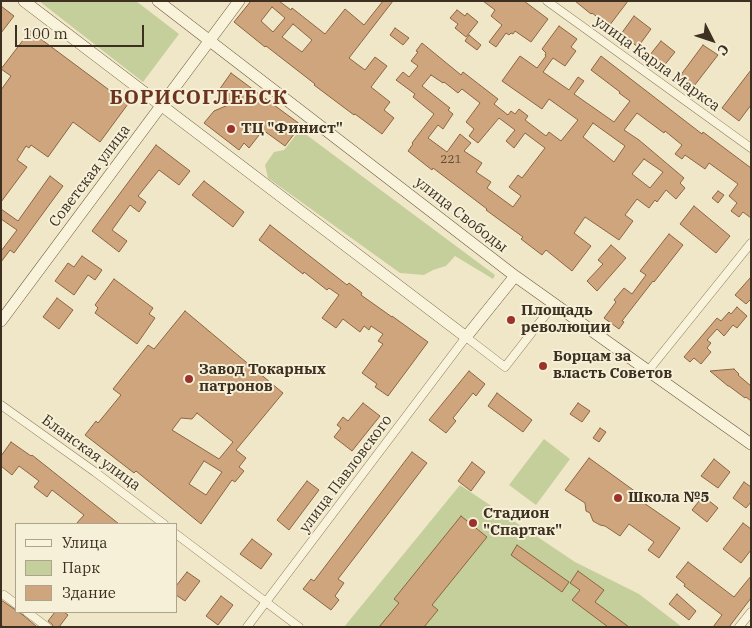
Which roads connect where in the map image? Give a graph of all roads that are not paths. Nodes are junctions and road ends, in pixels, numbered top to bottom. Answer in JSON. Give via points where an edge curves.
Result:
{"nodes":[{"id":1,"x":24,"y":1,"type":"edge"},
{"id":2,"x":158,"y":1,"type":"edge"},
{"id":3,"x":239,"y":1,"type":"edge"},
{"id":4,"x":547,"y":1,"type":"edge"},
{"id":5,"x":210,"y":41,"type":"junction"},
{"id":6,"x":161,"y":107,"type":"junction"},
{"id":7,"x":751,"y":148,"type":"edge"},
{"id":8,"x":751,"y":243,"type":"edge"},
{"id":9,"x":515,"y":276,"type":"junction"},
{"id":10,"x":554,"y":304,"type":"junction"},
{"id":11,"x":1,"y":321,"type":"edge"},
{"id":12,"x":466,"y":338,"type":"junction"},
{"id":13,"x":648,"y":371,"type":"junction"},
{"id":14,"x":1,"y":405,"type":"edge"},
{"id":15,"x":751,"y":444,"type":"edge"},
{"id":16,"x":163,"y":523,"type":"edge"},
{"id":17,"x":178,"y":536,"type":"edge"},
{"id":18,"x":4,"y":595,"type":"dead end"},
{"id":19,"x":266,"y":602,"type":"junction"},
{"id":20,"x":15,"y":603,"type":"edge"},
{"id":21,"x":751,"y":612,"type":"edge"},
{"id":22,"x":28,"y":613,"type":"edge"},
{"id":23,"x":48,"y":627,"type":"edge"},
{"id":24,"x":247,"y":627,"type":"edge"},
{"id":25,"x":299,"y":627,"type":"edge"},
{"id":26,"x":739,"y":627,"type":"edge"}],
"edges":[{"from":1,"to":6,"type":"main road"},
{"from":2,"to":5,"type":"main road","name":"улица Свободы"},
{"from":3,"to":5,"type":"main road","name":"Советская улица"},
{"from":4,"to":7,"type":"street","name":"улица Карла Маркса"},
{"from":5,"to":6,"type":"main road","name":"Советская улица"},
{"from":5,"to":9,"type":"main road","name":"улица Свободы"},
{"from":6,"to":11,"type":"main road","name":"Советская улица"},
{"from":6,"to":12,"type":"main road"},
{"from":8,"to":13,"type":"street"},
{"from":9,"to":10,"type":"main road","name":"улица Свободы"},
{"from":9,"to":12,"type":"main road"},
{"from":10,"to":12,"type":"street","via":[[505,367]]},
{"from":10,"to":13,"type":"main road","name":"улица Свободы"},
{"from":12,"to":19,"type":"street","name":"улица Павловского"},
{"from":13,"to":15,"type":"main road","name":"улица Свободы"},
{"from":14,"to":16,"type":"street","name":"Бланская улица"},
{"from":17,"to":19,"type":"street"},
{"from":18,"to":20,"type":"street"},
{"from":19,"to":24,"type":"street","name":"улица Павловского"},
{"from":19,"to":25,"type":"street"},
{"from":21,"to":26,"type":"street"},
{"from":22,"to":23,"type":"street"}]}
